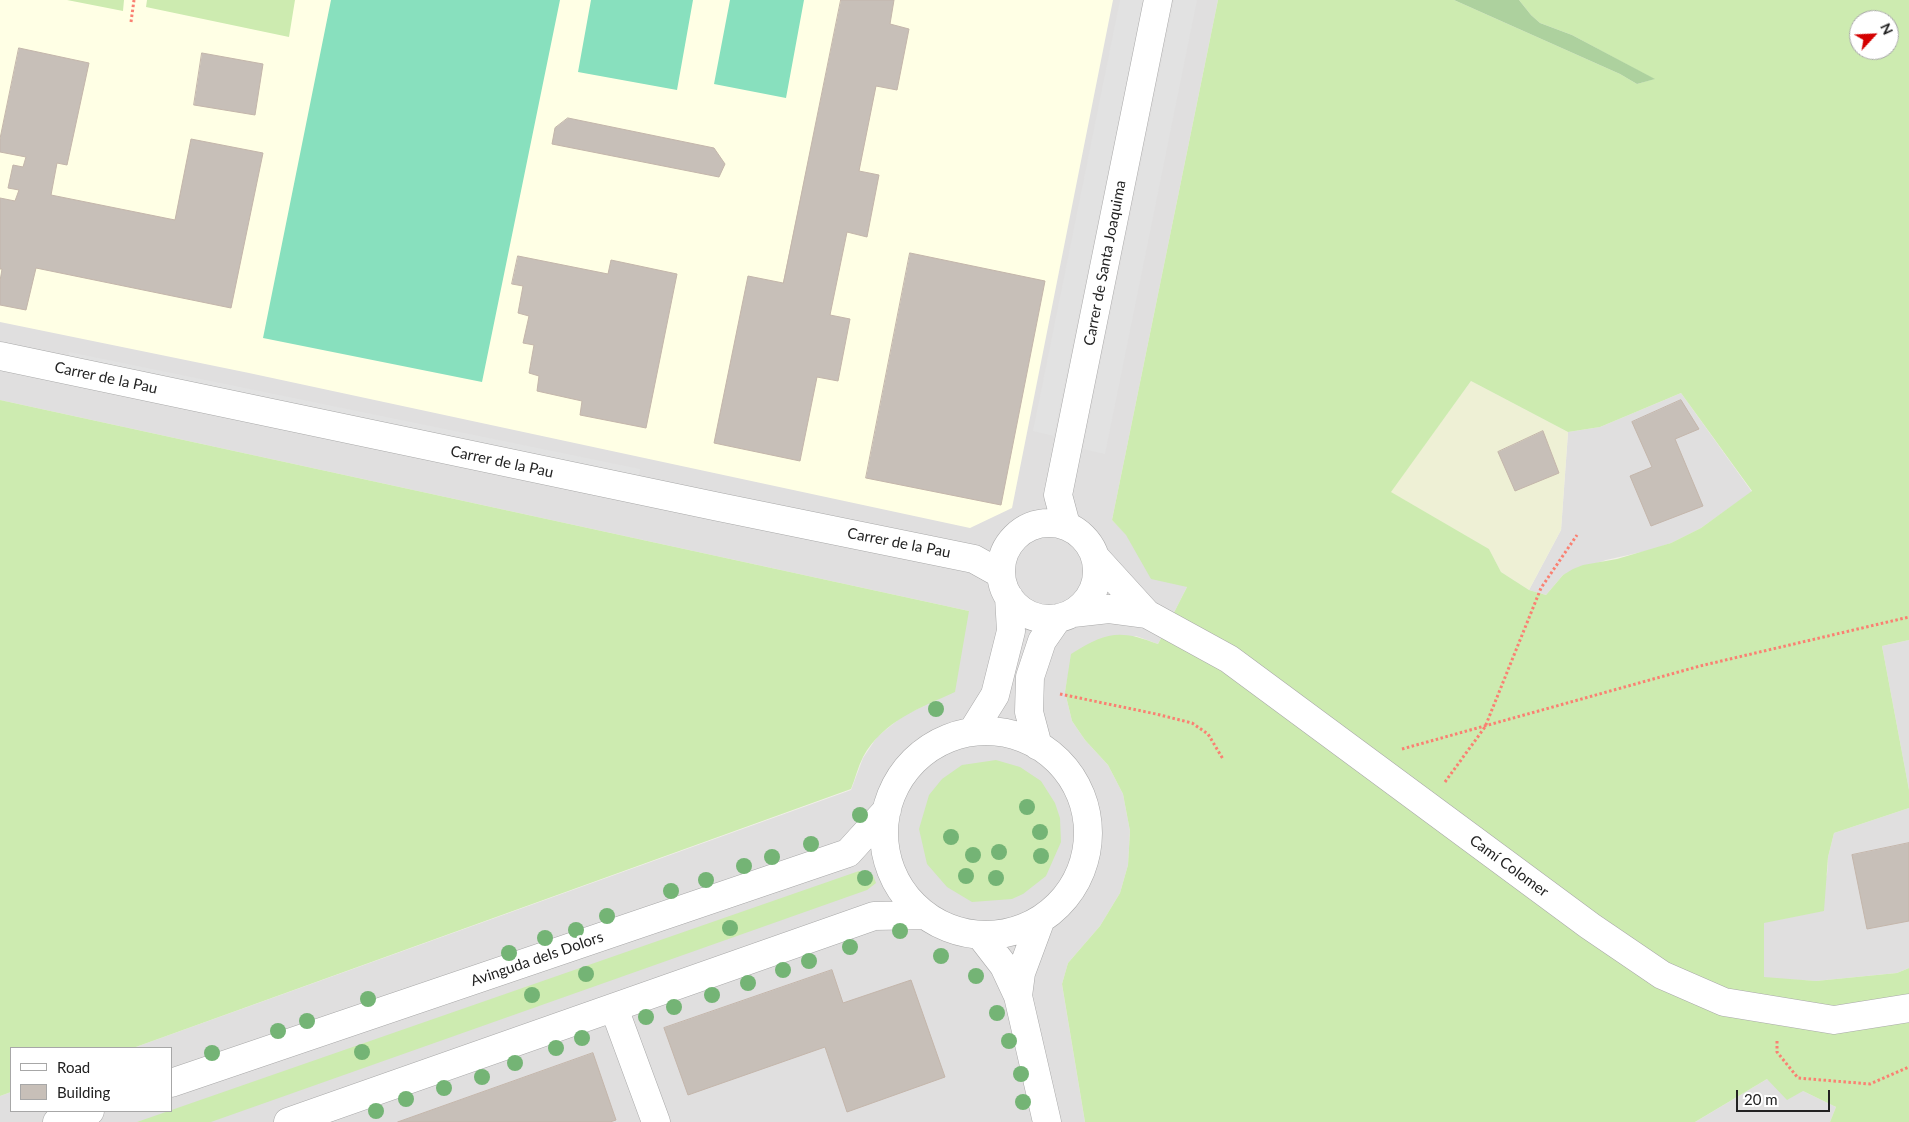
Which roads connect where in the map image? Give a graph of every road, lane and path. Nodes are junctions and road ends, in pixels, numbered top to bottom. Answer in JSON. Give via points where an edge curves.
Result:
{"nodes":[{"id":1,"x":134,"y":0,"type":"edge"},
{"id":2,"x":1158,"y":0,"type":"edge"},
{"id":3,"x":131,"y":22,"type":"dead end"},
{"id":4,"x":0,"y":356,"type":"edge"},
{"id":5,"x":1066,"y":525,"type":"junction"},
{"id":6,"x":1577,"y":536,"type":"dead end"},
{"id":7,"x":1096,"y":558,"type":"junction"},
{"id":8,"x":1005,"y":586,"type":"junction"},
{"id":9,"x":1147,"y":614,"type":"junction"},
{"id":10,"x":1065,"y":616,"type":"junction"},
{"id":11,"x":1909,"y":617,"type":"edge"},
{"id":12,"x":1030,"y":687,"type":"junction"},
{"id":13,"x":1485,"y":727,"type":"junction"},
{"id":14,"x":972,"y":732,"type":"junction"},
{"id":15,"x":1038,"y":746,"type":"junction"},
{"id":16,"x":1223,"y":758,"type":"dead end"},
{"id":17,"x":1364,"y":759,"type":"junction"},
{"id":18,"x":1428,"y":806,"type":"junction"},
{"id":19,"x":886,"y":810,"type":"junction"},
{"id":20,"x":925,"y":915,"type":"junction"},
{"id":21,"x":1041,"y":920,"type":"junction"},
{"id":22,"x":980,"y":936,"type":"junction"},
{"id":23,"x":1018,"y":996,"type":"junction"},
{"id":24,"x":614,"y":1008,"type":"junction"},
{"id":25,"x":1909,"y":1008,"type":"edge"},
{"id":26,"x":1779,"y":1011,"type":"junction"},
{"id":27,"x":1909,"y":1067,"type":"edge"},
{"id":28,"x":172,"y":1083,"type":"edge"},
{"id":29,"x":87,"y":1112,"type":"edge"},
{"id":30,"x":349,"y":1112,"type":"edge"},
{"id":31,"x":57,"y":1122,"type":"edge"},
{"id":32,"x":288,"y":1122,"type":"edge"},
{"id":33,"x":656,"y":1122,"type":"edge"},
{"id":34,"x":1047,"y":1122,"type":"edge"}],
"edges":[{"from":1,"to":3,"type":"path"},
{"from":2,"to":5,"type":"street","name":"Carrer de Santa Joaquima","via":[[1058,495]]},
{"from":4,"to":8,"type":"street","name":"Carrer de la Pau","via":[[974,558]]},
{"from":5,"to":7,"type":"street","via":[[1085,538]]},
{"from":5,"to":8,"type":"street","via":[[1044,522],[1017,534],[1002,560]]},
{"from":6,"to":13,"type":"path","via":[[1541,588]]},
{"from":7,"to":9,"type":"street","name":"Camí Colomer"},
{"from":7,"to":10,"type":"street","via":[[1098,572],[1093,593],[1084,605]]},
{"from":8,"to":10,"type":"street","via":[[1014,604],[1027,613],[1042,618]]},
{"from":8,"to":14,"type":"street","via":[[1010,631],[995,695]]},
{"from":9,"to":10,"type":"street","name":"Camí Colomer","via":[[1110,609]]},
{"from":9,"to":17,"type":"street","name":"Camí Colomer","via":[[1229,659]]},
{"from":10,"to":12,"type":"street","via":[[1042,641],[1030,677]]},
{"from":11,"to":13,"type":"path","via":[[1700,666]]},
{"from":12,"to":15,"type":"street","via":[[1029,712]]},
{"from":12,"to":16,"type":"path","via":[[1192,723],[1208,734]]},
{"from":13,"to":17,"type":"path"},
{"from":13,"to":18,"type":"path"},
{"from":14,"to":15,"type":"street","via":[[1006,734]]},
{"from":14,"to":19,"type":"street","via":[[948,738],[917,758],[901,776]]},
{"from":15,"to":21,"type":"street","via":[[1071,778],[1083,804],[1087,832],[1085,855],[1075,882],[1058,905]]},
{"from":17,"to":18,"type":"street","name":"Camí Colomer"},
{"from":18,"to":26,"type":"street","name":"Camí Colomer","via":[[1662,975],[1724,1002]]},
{"from":19,"to":20,"type":"street","via":[[884,836],[888,862],[898,886]]},
{"from":19,"to":28,"type":"street","name":"Avinguda dels Dolors","via":[[848,853]]},
{"from":20,"to":22,"type":"street","via":[[945,927]]},
{"from":20,"to":24,"type":"street","via":[[874,916]]},
{"from":21,"to":22,"type":"street","via":[[1005,934]]},
{"from":21,"to":23,"type":"street","via":[[1020,972]]},
{"from":22,"to":23,"type":"street","via":[[1004,966]]},
{"from":23,"to":34,"type":"street"},
{"from":24,"to":30,"type":"street"},
{"from":24,"to":33,"type":"street"},
{"from":25,"to":26,"type":"street","name":"Camí Colomer","via":[[1834,1020]]},
{"from":26,"to":27,"type":"path","via":[[1777,1052],[1798,1078],[1870,1084]]},
{"from":29,"to":31,"type":"street"},
{"from":30,"to":32,"type":"street"}]}
